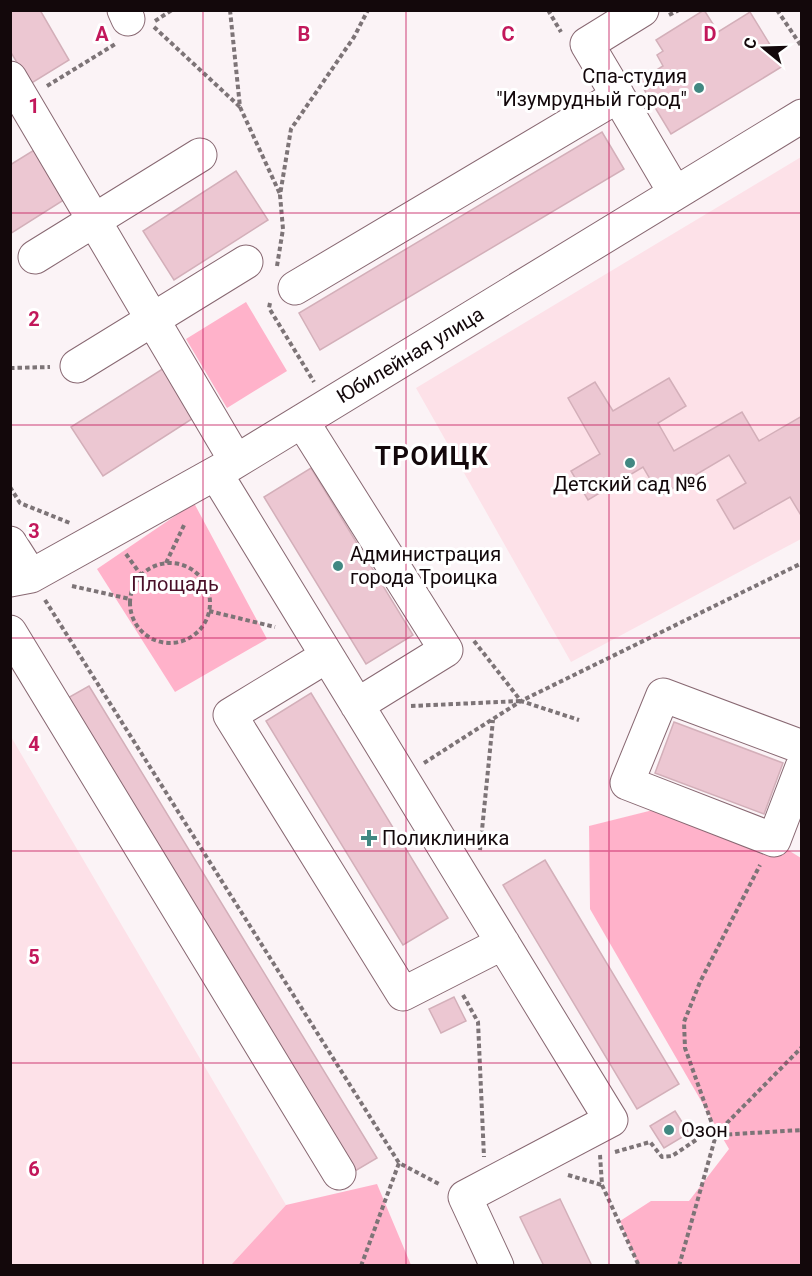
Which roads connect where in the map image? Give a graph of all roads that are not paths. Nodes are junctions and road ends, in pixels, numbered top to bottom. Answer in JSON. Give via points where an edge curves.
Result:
{"nodes":[{"id":1,"x":642,"y":10,"type":"edge"},
{"id":2,"x":618,"y":96,"type":"junction"},
{"id":3,"x":20,"y":108,"type":"edge"},
{"id":4,"x":801,"y":116,"type":"edge"},
{"id":5,"x":200,"y":155,"type":"dead end"},
{"id":6,"x":675,"y":193,"type":"junction"},
{"id":7,"x":95,"y":220,"type":"junction"},
{"id":8,"x":34,"y":257,"type":"dead end"},
{"id":9,"x":246,"y":262,"type":"dead end"},
{"id":10,"x":295,"y":288,"type":"dead end"},
{"id":11,"x":154,"y":320,"type":"junction"},
{"id":12,"x":77,"y":366,"type":"road end"},
{"id":13,"x":302,"y":421,"type":"junction"},
{"id":14,"x":226,"y":467,"type":"junction"},
{"id":15,"x":10,"y":543,"type":"edge"},
{"id":16,"x":21,"y":578,"type":"edge"},
{"id":17,"x":10,"y":632,"type":"edge"},
{"id":18,"x":324,"y":651,"type":"junction"},
{"id":19,"x":357,"y":705,"type":"junction"},
{"id":20,"x":801,"y":747,"type":"edge"},
{"id":21,"x":801,"y":767,"type":"edge"},
{"id":22,"x":503,"y":944,"type":"junction"},
{"id":23,"x":339,"y":1173,"type":"dead end"},
{"id":24,"x":497,"y":1266,"type":"edge"}],
"edges":[{"from":1,"to":2,"type":"street","via":[[587,44]]},
{"from":2,"to":6,"type":"street"},
{"from":2,"to":10,"type":"street"},
{"from":3,"to":7,"type":"street"},
{"from":4,"to":6,"type":"street","name":"Юбилейная улица"},
{"from":5,"to":7,"type":"street"},
{"from":6,"to":13,"type":"street","name":"Юбилейная улица"},
{"from":7,"to":8,"type":"street"},
{"from":7,"to":11,"type":"street"},
{"from":9,"to":11,"type":"street"},
{"from":11,"to":12,"type":"street"},
{"from":11,"to":14,"type":"street"},
{"from":13,"to":14,"type":"street","name":"Юбилейная улица"},
{"from":13,"to":19,"type":"street","via":[[446,650]]},
{"from":14,"to":16,"type":"street","name":"Юбилейная улица","via":[[111,534]]},
{"from":14,"to":18,"type":"street"},
{"from":15,"to":16,"type":"street"},
{"from":17,"to":23,"type":"street"},
{"from":18,"to":19,"type":"street"},
{"from":18,"to":22,"type":"street","via":[[230,715],[403,994]]},
{"from":19,"to":22,"type":"street"},
{"from":20,"to":21,"type":"street","via":[[663,695],[627,783],[774,840]]},
{"from":22,"to":24,"type":"street","via":[[611,1120],[475,1192]]}]}
